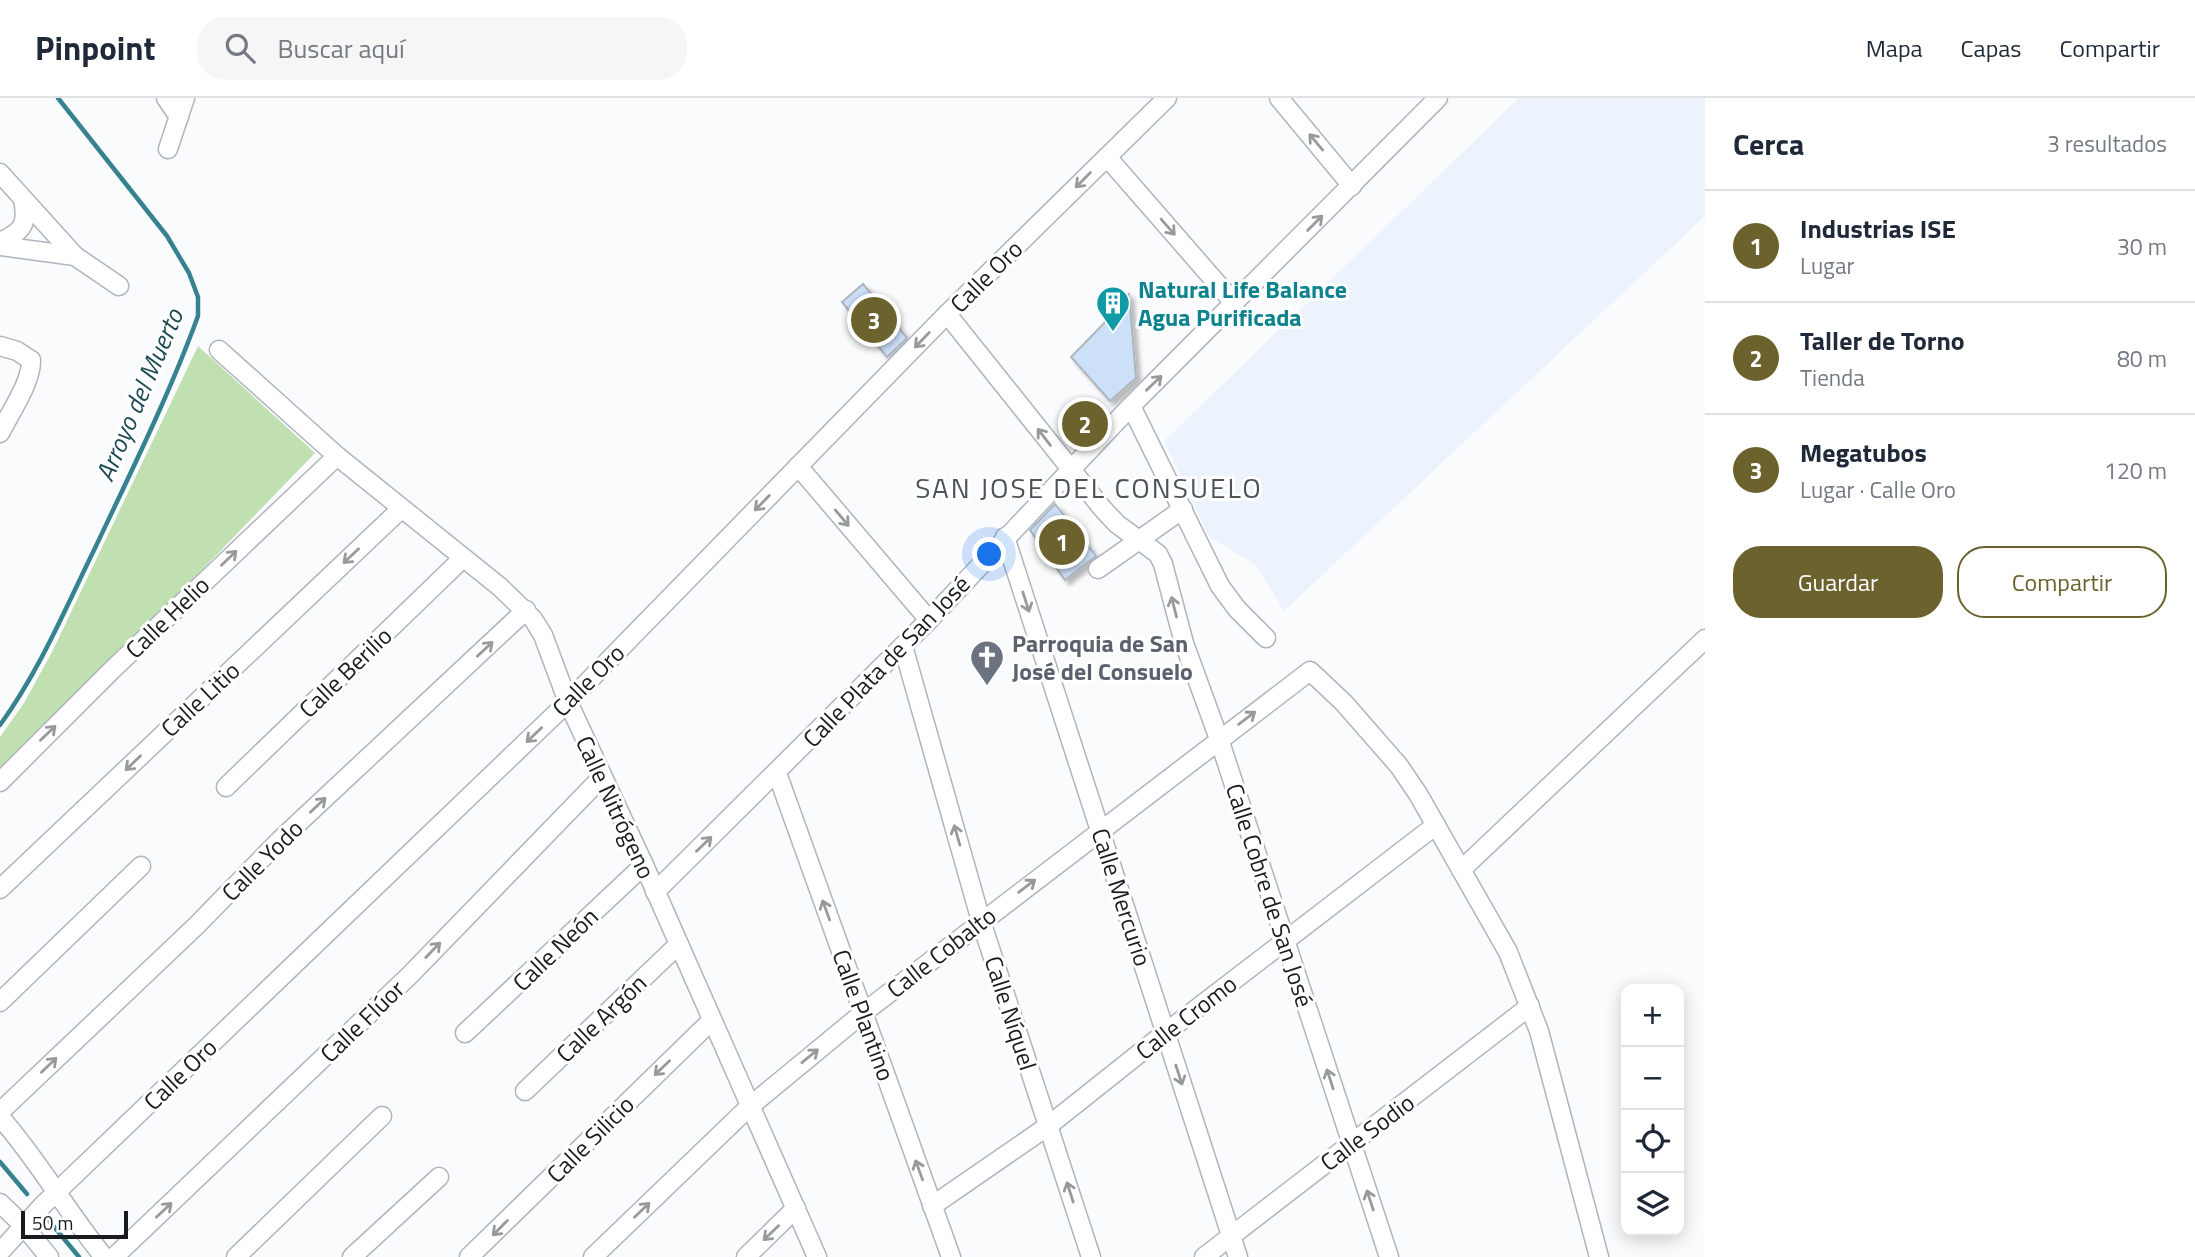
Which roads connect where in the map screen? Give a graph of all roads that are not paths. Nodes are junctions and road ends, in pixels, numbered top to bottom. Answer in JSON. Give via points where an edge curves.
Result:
{"nodes":[{"id":1,"x":166,"y":98,"type":"edge"},
{"id":2,"x":185,"y":98,"type":"edge"},
{"id":3,"x":1167,"y":98,"type":"edge"},
{"id":4,"x":1279,"y":98,"type":"edge"},
{"id":5,"x":1438,"y":98,"type":"edge"},
{"id":6,"x":179,"y":117,"type":"junction"},
{"id":7,"x":168,"y":149,"type":"dead end"},
{"id":8,"x":1107,"y":157,"type":"junction"},
{"id":9,"x":0,"y":173,"type":"edge"},
{"id":10,"x":1352,"y":186,"type":"junction"},
{"id":11,"x":23,"y":200,"type":"junction"},
{"id":12,"x":0,"y":244,"type":"edge"},
{"id":13,"x":75,"y":256,"type":"junction"},
{"id":14,"x":119,"y":286,"type":"dead end"},
{"id":15,"x":1235,"y":304,"type":"junction"},
{"id":16,"x":947,"y":314,"type":"junction"},
{"id":17,"x":0,"y":346,"type":"edge"},
{"id":18,"x":219,"y":350,"type":"dead end"},
{"id":19,"x":1131,"y":405,"type":"junction"},
{"id":20,"x":0,"y":433,"type":"edge"},
{"id":21,"x":337,"y":456,"type":"junction"},
{"id":22,"x":798,"y":466,"type":"junction"},
{"id":23,"x":1070,"y":470,"type":"junction"},
{"id":24,"x":401,"y":509,"type":"junction"},
{"id":25,"x":1183,"y":509,"type":"junction"},
{"id":26,"x":1005,"y":537,"type":"junction"},
{"id":27,"x":1140,"y":541,"type":"junction"},
{"id":28,"x":463,"y":558,"type":"junction"},
{"id":29,"x":1098,"y":569,"type":"dead end"},
{"id":30,"x":526,"y":611,"type":"junction"},
{"id":31,"x":929,"y":620,"type":"junction"},
{"id":32,"x":1266,"y":638,"type":"dead end"},
{"id":33,"x":1705,"y":639,"type":"edge"},
{"id":34,"x":903,"y":646,"type":"junction"},
{"id":35,"x":568,"y":702,"type":"junction"},
{"id":36,"x":1219,"y":739,"type":"junction"},
{"id":37,"x":776,"y":774,"type":"junction"},
{"id":38,"x":602,"y":777,"type":"junction"},
{"id":39,"x":0,"y":782,"type":"edge"},
{"id":40,"x":226,"y":787,"type":"dead end"},
{"id":41,"x":1436,"y":825,"type":"junction"},
{"id":42,"x":1101,"y":831,"type":"junction"},
{"id":43,"x":643,"y":865,"type":"junction"},
{"id":44,"x":141,"y":866,"type":"dead end"},
{"id":45,"x":1461,"y":870,"type":"junction"},
{"id":46,"x":0,"y":889,"type":"edge"},
{"id":47,"x":655,"y":892,"type":"junction"},
{"id":48,"x":981,"y":921,"type":"junction"},
{"id":49,"x":1284,"y":941,"type":"junction"},
{"id":50,"x":678,"y":945,"type":"junction"},
{"id":51,"x":0,"y":1002,"type":"edge"},
{"id":52,"x":1530,"y":1006,"type":"junction"},
{"id":53,"x":863,"y":1013,"type":"junction"},
{"id":54,"x":711,"y":1021,"type":"junction"},
{"id":55,"x":465,"y":1033,"type":"dead end"},
{"id":56,"x":1165,"y":1033,"type":"junction"},
{"id":57,"x":525,"y":1091,"type":"dead end"},
{"id":58,"x":749,"y":1107,"type":"junction"},
{"id":59,"x":0,"y":1114,"type":"edge"},
{"id":60,"x":382,"y":1116,"type":"dead end"},
{"id":61,"x":1048,"y":1126,"type":"junction"},
{"id":62,"x":1352,"y":1143,"type":"junction"},
{"id":63,"x":439,"y":1177,"type":"dead end"},
{"id":64,"x":58,"y":1191,"type":"junction"},
{"id":65,"x":0,"y":1203,"type":"edge"},
{"id":66,"x":932,"y":1206,"type":"junction"},
{"id":67,"x":796,"y":1208,"type":"junction"},
{"id":68,"x":23,"y":1225,"type":"junction"},
{"id":69,"x":1231,"y":1236,"type":"junction"},
{"id":70,"x":0,"y":1252,"type":"edge"},
{"id":71,"x":49,"y":1257,"type":"edge"},
{"id":72,"x":104,"y":1257,"type":"edge"},
{"id":73,"x":114,"y":1257,"type":"edge"},
{"id":74,"x":236,"y":1257,"type":"edge"},
{"id":75,"x":352,"y":1257,"type":"edge"},
{"id":76,"x":469,"y":1257,"type":"edge"},
{"id":77,"x":593,"y":1257,"type":"edge"},
{"id":78,"x":746,"y":1257,"type":"edge"},
{"id":79,"x":817,"y":1257,"type":"edge"},
{"id":80,"x":951,"y":1257,"type":"edge"},
{"id":81,"x":1091,"y":1257,"type":"edge"},
{"id":82,"x":1203,"y":1257,"type":"edge"},
{"id":83,"x":1238,"y":1257,"type":"edge"},
{"id":84,"x":1389,"y":1257,"type":"edge"},
{"id":85,"x":1599,"y":1257,"type":"edge"}],
"edges":[{"from":1,"to":6,"type":"street"},
{"from":2,"to":6,"type":"street"},
{"from":3,"to":8,"type":"street","name":"Calle Oro"},
{"from":10,"to":4,"type":"street","one_way":true},
{"from":5,"to":10,"type":"street","name":"Calle Plata de San José"},
{"from":6,"to":7,"type":"street"},
{"from":8,"to":15,"type":"street","one_way":true},
{"from":8,"to":16,"type":"street","name":"Calle Oro","one_way":true},
{"from":9,"to":11,"type":"street"},
{"from":15,"to":10,"type":"street","name":"Calle Plata de San José","one_way":true},
{"from":11,"to":12,"type":"street","via":[[22,228]]},
{"from":11,"to":13,"type":"street"},
{"from":12,"to":13,"type":"street"},
{"from":13,"to":14,"type":"street"},
{"from":19,"to":15,"type":"street","name":"Calle Plata de San José","one_way":true},
{"from":16,"to":22,"type":"street","name":"Calle Oro","one_way":true},
{"from":23,"to":16,"type":"street","name":"Calle Cobre de San José","one_way":true},
{"from":17,"to":20,"type":"street","via":[[31,360]]},
{"from":18,"to":21,"type":"street","name":"Calle Nitrógeno"},
{"from":19,"to":23,"type":"street","name":"Calle Plata de San José"},
{"from":19,"to":25,"type":"street"},
{"from":21,"to":24,"type":"street","name":"Calle Nitrógeno"},
{"from":39,"to":21,"type":"street","name":"Calle Helio","one_way":true},
{"from":22,"to":31,"type":"street","one_way":true},
{"from":22,"to":35,"type":"street","name":"Calle Oro","one_way":true},
{"from":23,"to":26,"type":"street","name":"Calle Plata de San José"},
{"from":23,"to":27,"type":"street","name":"Calle Cobre de San José","via":[[1102,508]]},
{"from":24,"to":28,"type":"street","name":"Calle Nitrógeno"},
{"from":24,"to":46,"type":"street","name":"Calle Litio","one_way":true},
{"from":25,"to":27,"type":"street"},
{"from":25,"to":32,"type":"street","via":[[1220,586]]},
{"from":26,"to":31,"type":"street","name":"Calle Plata de San José"},
{"from":26,"to":42,"type":"street","name":"Calle Mercurio","one_way":true},
{"from":27,"to":29,"type":"street"},
{"from":36,"to":27,"type":"street","name":"Calle Cobre de San José","one_way":true,"via":[[1184,643],[1163,564],[1158,554]]},
{"from":28,"to":30,"type":"street","name":"Calle Nitrógeno"},
{"from":28,"to":40,"type":"street","name":"Calle Berilio"},
{"from":30,"to":35,"type":"street","name":"Calle Nitrógeno","via":[[543,635]]},
{"from":59,"to":30,"type":"street","name":"Calle Yodo","one_way":true,"via":[[280,840]]},
{"from":31,"to":34,"type":"street","name":"Calle Plata de San José"},
{"from":33,"to":45,"type":"street"},
{"from":34,"to":37,"type":"street","name":"Calle Plata de San José"},
{"from":48,"to":34,"type":"street","name":"Calle Níquel","one_way":true},
{"from":35,"to":38,"type":"street","name":"Calle Nitrógeno"},
{"from":35,"to":64,"type":"street","name":"Calle Oro","one_way":true},
{"from":36,"to":41,"type":"street","name":"Calle Cobalto","one_way":true,"via":[[1310,671],[1399,766]]},
{"from":36,"to":42,"type":"street","name":"Calle Cobalto"},
{"from":36,"to":49,"type":"street","name":"Calle Cobre de San José"},
{"from":47,"to":37,"type":"street","name":"Calle Plata de San José","one_way":true},
{"from":53,"to":37,"type":"street","name":"Calle Plantino","one_way":true},
{"from":38,"to":43,"type":"street","name":"Calle Nitrógeno"},
{"from":73,"to":38,"type":"street","name":"Calle Flúor","one_way":true,"via":[[410,975]]},
{"from":41,"to":45,"type":"street"},
{"from":41,"to":49,"type":"street","name":"Calle Cromo"},
{"from":48,"to":42,"type":"street","name":"Calle Cobalto","one_way":true},
{"from":42,"to":56,"type":"street","name":"Calle Mercurio"},
{"from":43,"to":47,"type":"street","name":"Calle Nitrógeno"},
{"from":43,"to":55,"type":"street","name":"Calle Neón"},
{"from":44,"to":51,"type":"street"},
{"from":45,"to":52,"type":"street","via":[[1508,952]]},
{"from":47,"to":50,"type":"street","name":"Calle Nitrógeno"},
{"from":48,"to":53,"type":"street","name":"Calle Cobalto"},
{"from":48,"to":61,"type":"street","name":"Calle Níquel"},
{"from":49,"to":56,"type":"street","name":"Calle Cromo"},
{"from":62,"to":49,"type":"street","name":"Calle Cobre de San José","one_way":true},
{"from":50,"to":54,"type":"street","name":"Calle Nitrógeno"},
{"from":50,"to":57,"type":"street","name":"Calle Argón"},
{"from":52,"to":62,"type":"street","name":"Calle Sodio"},
{"from":52,"to":85,"type":"street"},
{"from":58,"to":53,"type":"street","name":"Calle Cobalto","one_way":true},
{"from":66,"to":53,"type":"street","name":"Calle Plantino","one_way":true},
{"from":54,"to":58,"type":"street","name":"Calle Nitrógeno"},
{"from":54,"to":76,"type":"street","name":"Calle Silicio","one_way":true},
{"from":56,"to":61,"type":"street","name":"Calle Cromo"},
{"from":56,"to":69,"type":"street","name":"Calle Mercurio","one_way":true},
{"from":58,"to":67,"type":"street","name":"Calle Nitrógeno"},
{"from":77,"to":58,"type":"street","name":"Calle Cobalto","one_way":true},
{"from":59,"to":64,"type":"street"},
{"from":60,"to":74,"type":"street"},
{"from":61,"to":66,"type":"street","name":"Calle Cromo"},
{"from":81,"to":61,"type":"street","name":"Calle Níquel","one_way":true},
{"from":62,"to":69,"type":"street","name":"Calle Sodio"},
{"from":84,"to":62,"type":"street","name":"Calle Cobre de San José","one_way":true},
{"from":63,"to":75,"type":"street"},
{"from":64,"to":68,"type":"street","name":"Calle Oro"},
{"from":64,"to":72,"type":"street"},
{"from":65,"to":68,"type":"street"},
{"from":66,"to":80,"type":"street","name":"Calle Plantino"},
{"from":67,"to":78,"type":"street","one_way":true},
{"from":67,"to":79,"type":"street","name":"Calle Nitrógeno"},
{"from":68,"to":70,"type":"street","name":"Calle Oro"},
{"from":68,"to":71,"type":"street"},
{"from":69,"to":82,"type":"street","name":"Calle Sodio"},
{"from":69,"to":83,"type":"street","name":"Calle Mercurio"}]}
